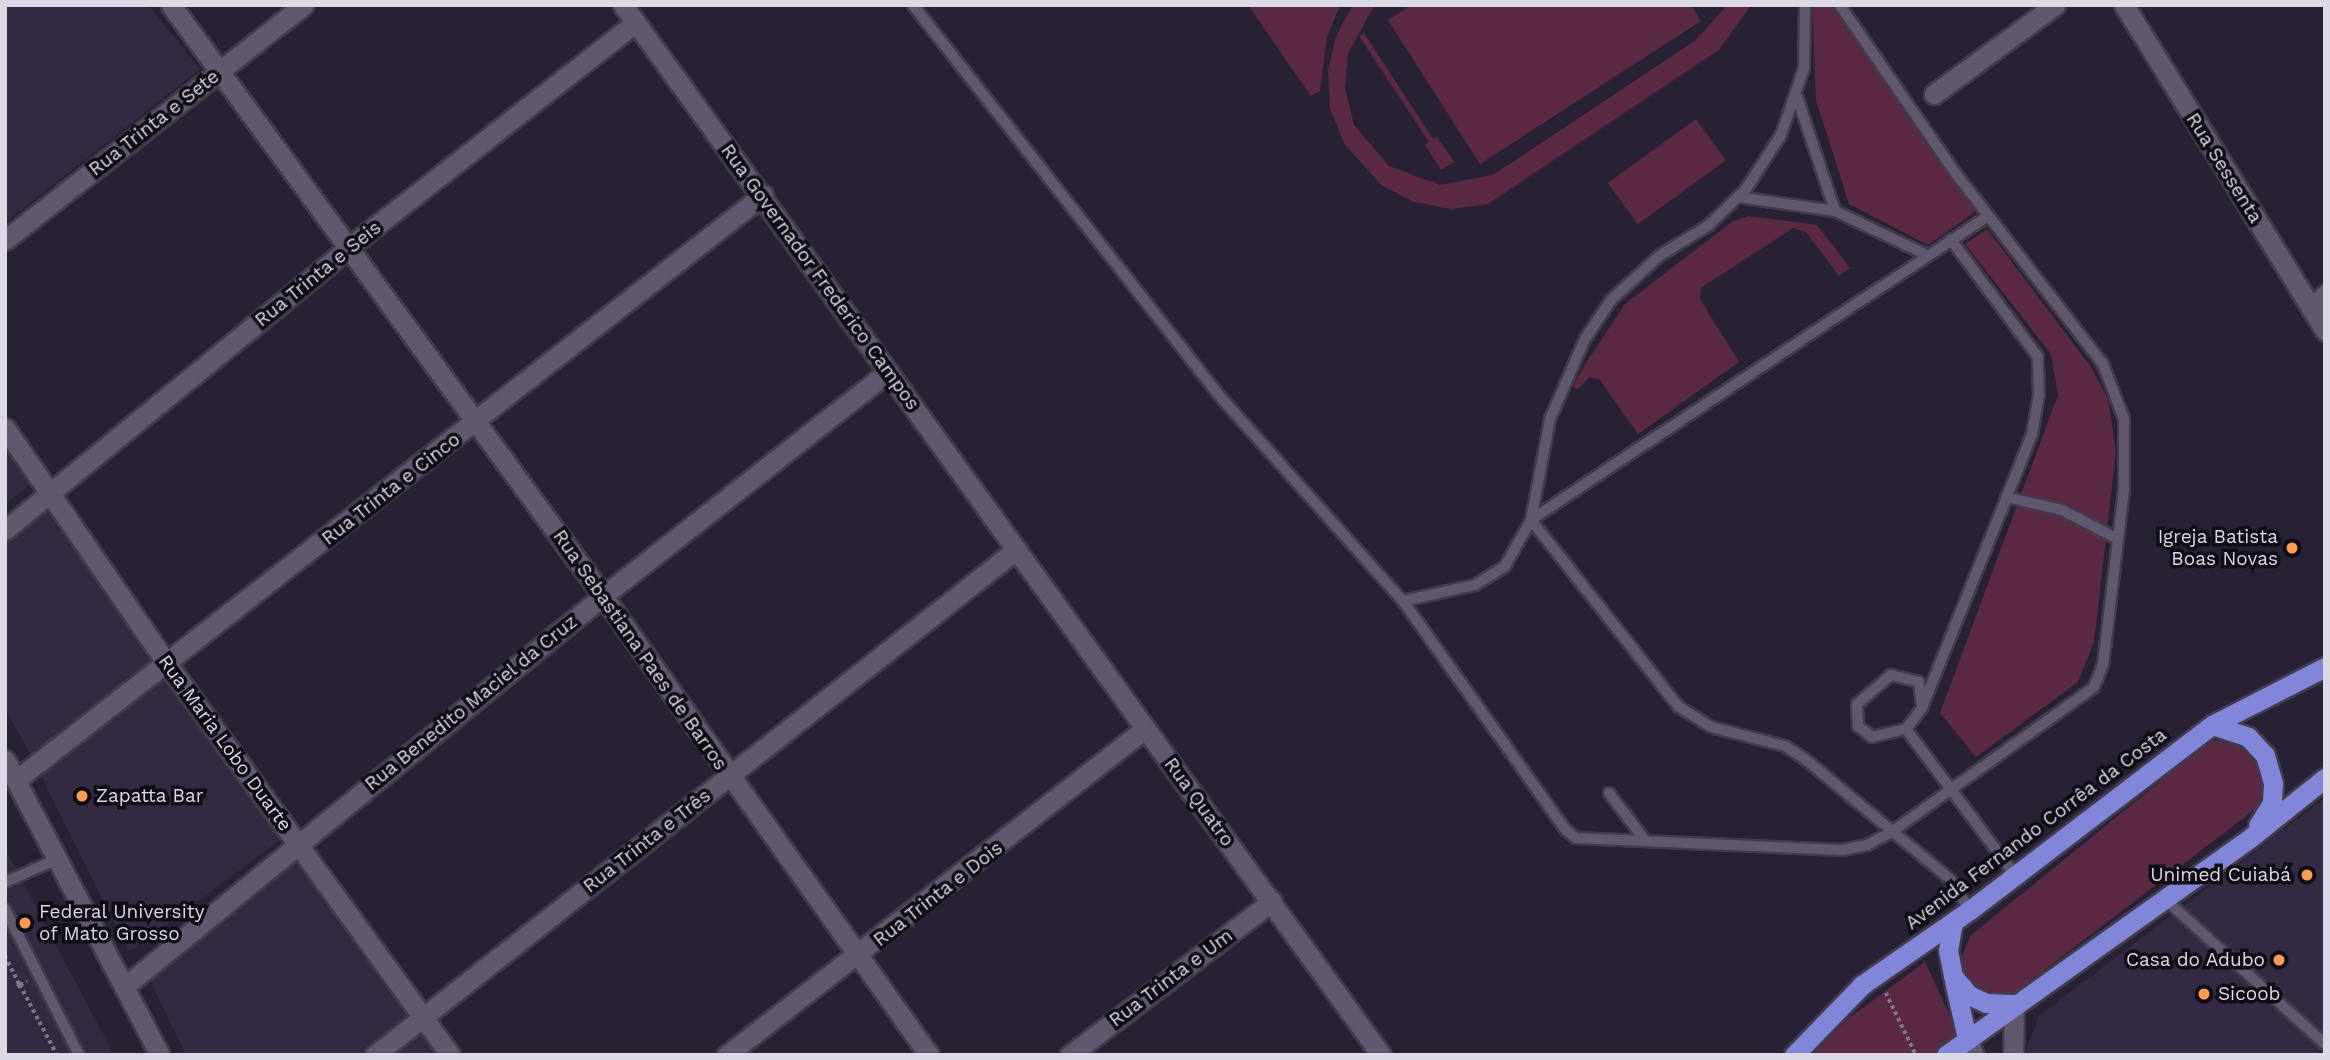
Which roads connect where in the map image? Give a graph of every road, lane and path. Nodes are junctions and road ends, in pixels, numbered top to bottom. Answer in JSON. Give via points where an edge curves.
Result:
{"nodes":[{"id":1,"x":171,"y":5,"type":"edge"},
{"id":2,"x":304,"y":5,"type":"edge"},
{"id":3,"x":623,"y":5,"type":"edge"},
{"id":4,"x":913,"y":5,"type":"edge"},
{"id":5,"x":1805,"y":5,"type":"edge"},
{"id":6,"x":1840,"y":5,"type":"edge"},
{"id":7,"x":2055,"y":5,"type":"edge"},
{"id":8,"x":2124,"y":5,"type":"edge"},
{"id":9,"x":635,"y":23,"type":"junction"},
{"id":10,"x":221,"y":70,"type":"junction"},
{"id":11,"x":1934,"y":94,"type":"dead end"},
{"id":12,"x":1797,"y":97,"type":"junction"},
{"id":13,"x":763,"y":195,"type":"junction"},
{"id":14,"x":1738,"y":197,"type":"junction"},
{"id":15,"x":1835,"y":211,"type":"junction"},
{"id":16,"x":1988,"y":216,"type":"junction"},
{"id":17,"x":5,"y":240,"type":"edge"},
{"id":18,"x":1951,"y":240,"type":"junction"},
{"id":19,"x":349,"y":247,"type":"junction"},
{"id":20,"x":1927,"y":255,"type":"junction"},
{"id":21,"x":2318,"y":302,"type":"edge"},
{"id":22,"x":2325,"y":331,"type":"edge"},
{"id":23,"x":888,"y":372,"type":"junction"},
{"id":24,"x":476,"y":422,"type":"junction"},
{"id":25,"x":5,"y":428,"type":"edge"},
{"id":26,"x":49,"y":494,"type":"junction"},
{"id":27,"x":2007,"y":498,"type":"junction"},
{"id":28,"x":1531,"y":520,"type":"junction"},
{"id":29,"x":5,"y":530,"type":"edge"},
{"id":30,"x":2118,"y":539,"type":"junction"},
{"id":31,"x":1017,"y":549,"type":"junction"},
{"id":32,"x":603,"y":596,"type":"junction"},
{"id":33,"x":1403,"y":601,"type":"junction"},
{"id":34,"x":168,"y":665,"type":"junction"},
{"id":35,"x":2325,"y":667,"type":"edge"},
{"id":36,"x":1922,"y":708,"type":"junction"},
{"id":37,"x":2212,"y":725,"type":"junction"},
{"id":38,"x":1146,"y":728,"type":"junction"},
{"id":39,"x":1906,"y":729,"type":"junction"},
{"id":40,"x":5,"y":760,"type":"edge"},
{"id":41,"x":730,"y":776,"type":"junction"},
{"id":42,"x":2325,"y":778,"type":"edge"},
{"id":43,"x":16,"y":780,"type":"junction"},
{"id":44,"x":1951,"y":788,"type":"junction"},
{"id":45,"x":1609,"y":793,"type":"dead end"},
{"id":46,"x":1893,"y":831,"type":"junction"},
{"id":47,"x":2250,"y":838,"type":"junction"},
{"id":48,"x":1644,"y":839,"type":"junction"},
{"id":49,"x":298,"y":843,"type":"junction"},
{"id":50,"x":58,"y":859,"type":"junction"},
{"id":51,"x":2015,"y":875,"type":"junction"},
{"id":52,"x":5,"y":882,"type":"edge"},
{"id":53,"x":2165,"y":899,"type":"junction"},
{"id":54,"x":1272,"y":901,"type":"junction"},
{"id":55,"x":5,"y":909,"type":"edge"},
{"id":56,"x":1970,"y":909,"type":"junction"},
{"id":57,"x":1953,"y":922,"type":"junction"},
{"id":58,"x":858,"y":957,"type":"junction"},
{"id":59,"x":1953,"y":976,"type":"junction"},
{"id":60,"x":17,"y":987,"type":"dead end"},
{"id":61,"x":124,"y":987,"type":"junction"},
{"id":62,"x":1886,"y":993,"type":"dead end"},
{"id":63,"x":2014,"y":1004,"type":"junction"},
{"id":64,"x":424,"y":1016,"type":"junction"},
{"id":65,"x":2325,"y":1044,"type":"edge"},
{"id":66,"x":1971,"y":1046,"type":"edge"},
{"id":67,"x":57,"y":1055,"type":"edge"},
{"id":68,"x":79,"y":1055,"type":"edge"},
{"id":69,"x":160,"y":1055,"type":"edge"},
{"id":70,"x":375,"y":1055,"type":"edge"},
{"id":71,"x":450,"y":1055,"type":"edge"},
{"id":72,"x":726,"y":1055,"type":"edge"},
{"id":73,"x":929,"y":1055,"type":"edge"},
{"id":74,"x":1070,"y":1055,"type":"edge"},
{"id":75,"x":1381,"y":1055,"type":"edge"},
{"id":76,"x":1794,"y":1055,"type":"edge"},
{"id":77,"x":1916,"y":1055,"type":"edge"},
{"id":78,"x":1946,"y":1055,"type":"edge"},
{"id":79,"x":2013,"y":1055,"type":"edge"}],
"edges":[{"from":1,"to":10,"type":"street","name":"Rua Sebastiana Paes de Barros"},
{"from":2,"to":10,"type":"street","name":"Rua Trinta e Sete"},
{"from":3,"to":9,"type":"street","name":"Rua Governador Frederico Campos"},
{"from":4,"to":33,"type":"lane","via":[[1216,392]]},
{"from":5,"to":12,"type":"lane","via":[[1804,68]]},
{"from":6,"to":16,"type":"lane"},
{"from":7,"to":11,"type":"street"},
{"from":8,"to":21,"type":"street","name":"Rua Sessenta"},
{"from":9,"to":13,"type":"street","name":"Rua Governador Frederico Campos"},
{"from":9,"to":19,"type":"street","name":"Rua Trinta e Seis"},
{"from":10,"to":17,"type":"street","name":"Rua Trinta e Sete"},
{"from":10,"to":19,"type":"street","name":"Rua Sebastiana Paes de Barros"},
{"from":12,"to":14,"type":"lane","via":[[1781,135]]},
{"from":12,"to":15,"type":"lane"},
{"from":13,"to":23,"type":"street","name":"Rua Governador Frederico Campos"},
{"from":13,"to":24,"type":"street","name":"Rua Trinta e Cinco"},
{"from":14,"to":15,"type":"lane"},
{"from":14,"to":28,"type":"lane","via":[[1709,225],[1658,256],[1611,300],[1585,339],[1550,419]]},
{"from":15,"to":20,"type":"lane"},
{"from":16,"to":18,"type":"lane"},
{"from":16,"to":30,"type":"lane","via":[[2103,364],[2119,399],[2124,419],[2124,488]]},
{"from":18,"to":20,"type":"lane"},
{"from":18,"to":27,"type":"lane","via":[[2038,357],[2039,394],[2032,435]]},
{"from":19,"to":24,"type":"street","name":"Rua Sebastiana Paes de Barros"},
{"from":19,"to":26,"type":"street","name":"Rua Trinta e Seis"},
{"from":20,"to":28,"type":"lane"},
{"from":21,"to":22,"type":"street","name":"Rua Sessenta"},
{"from":23,"to":31,"type":"street","name":"Rua Governador Frederico Campos"},
{"from":23,"to":32,"type":"street","name":"Rua Benedito Maciel da Cruz"},
{"from":24,"to":32,"type":"street","name":"Rua Sebastiana Paes de Barros"},
{"from":24,"to":34,"type":"street","name":"Rua Trinta e Cinco"},
{"from":25,"to":26,"type":"street","name":"Rua Maria Lobo Duarte"},
{"from":26,"to":29,"type":"street","name":"Rua Trinta e Seis"},
{"from":26,"to":34,"type":"street","name":"Rua Maria Lobo Duarte"},
{"from":27,"to":30,"type":"lane","via":[[2062,510]]},
{"from":27,"to":36,"type":"lane"},
{"from":28,"to":33,"type":"lane","via":[[1504,566],[1475,585]]},
{"from":28,"to":46,"type":"lane","via":[[1678,706],[1710,727],[1785,746]]},
{"from":30,"to":44,"type":"lane","via":[[2103,665],[2094,687]]},
{"from":31,"to":38,"type":"street","name":"Rua Quatro"},
{"from":31,"to":41,"type":"street","name":"Rua Trinta e Três"},
{"from":32,"to":41,"type":"street","name":"Rua Sebastiana Paes de Barros"},
{"from":32,"to":49,"type":"street","name":"Rua Benedito Maciel da Cruz"},
{"from":33,"to":48,"type":"lane","via":[[1566,830],[1576,838]]},
{"from":34,"to":43,"type":"street","name":"Rua Trinta e Cinco"},
{"from":34,"to":49,"type":"street","name":"Rua Maria Lobo Duarte"},
{"from":35,"to":37,"type":"highway","name":"Avenida Fernando Corrêa da Costa"},
{"from":36,"to":39,"type":"lane"},
{"from":36,"to":39,"type":"lane","via":[[1919,682],[1900,675],[1891,676],[1857,704],[1858,726],[1872,737]]},
{"from":37,"to":47,"type":"highway","via":[[2248,737],[2265,755],[2273,783],[2272,803]]},
{"from":37,"to":51,"type":"highway","name":"Avenida Fernando Corrêa da Costa"},
{"from":38,"to":54,"type":"street","name":"Rua Quatro"},
{"from":38,"to":58,"type":"street","name":"Rua Trinta e Dois"},
{"from":39,"to":44,"type":"lane"},
{"from":40,"to":43,"type":"street"},
{"from":41,"to":58,"type":"street","name":"Rua Sebastiana Paes de Barros"},
{"from":41,"to":64,"type":"street","name":"Rua Trinta e Três"},
{"from":42,"to":47,"type":"highway"},
{"from":43,"to":50,"type":"street"},
{"from":44,"to":46,"type":"lane"},
{"from":44,"to":51,"type":"lane"},
{"from":45,"to":48,"type":"lane"},
{"from":46,"to":48,"type":"lane","via":[[1867,845],[1842,850]]},
{"from":46,"to":56,"type":"lane","via":[[1950,879]]},
{"from":47,"to":53,"type":"highway"},
{"from":49,"to":61,"type":"street","name":"Rua Benedito Maciel da Cruz"},
{"from":49,"to":64,"type":"street","name":"Rua Maria Lobo Duarte"},
{"from":50,"to":52,"type":"lane"},
{"from":50,"to":61,"type":"street"},
{"from":51,"to":56,"type":"highway","name":"Avenida Fernando Corrêa da Costa"},
{"from":53,"to":63,"type":"highway"},
{"from":53,"to":65,"type":"lane"},
{"from":54,"to":74,"type":"street","name":"Rua Trinta e Um"},
{"from":54,"to":75,"type":"street","name":"Rua Quatro"},
{"from":55,"to":68,"type":"lane"},
{"from":56,"to":57,"type":"highway","name":"Avenida Fernando Corrêa da Costa"},
{"from":57,"to":59,"type":"highway","via":[[1948,950]]},
{"from":57,"to":76,"type":"highway","name":"Avenida Fernando Corrêa da Costa","via":[[1862,985]]},
{"from":58,"to":72,"type":"street","name":"Rua Trinta e Dois"},
{"from":58,"to":73,"type":"street","name":"Rua Sebastiana Paes de Barros"},
{"from":59,"to":63,"type":"highway","via":[[1969,995],[1986,1003]]},
{"from":59,"to":66,"type":"highway"},
{"from":60,"to":67,"type":"path","via":[[20,985]]},
{"from":61,"to":69,"type":"street"},
{"from":62,"to":77,"type":"path"},
{"from":63,"to":66,"type":"highway"},
{"from":63,"to":79,"type":"street"},
{"from":64,"to":70,"type":"street","name":"Rua Trinta e Três"},
{"from":64,"to":71,"type":"street","name":"Rua Maria Lobo Duarte"},
{"from":66,"to":78,"type":"highway"}]}
